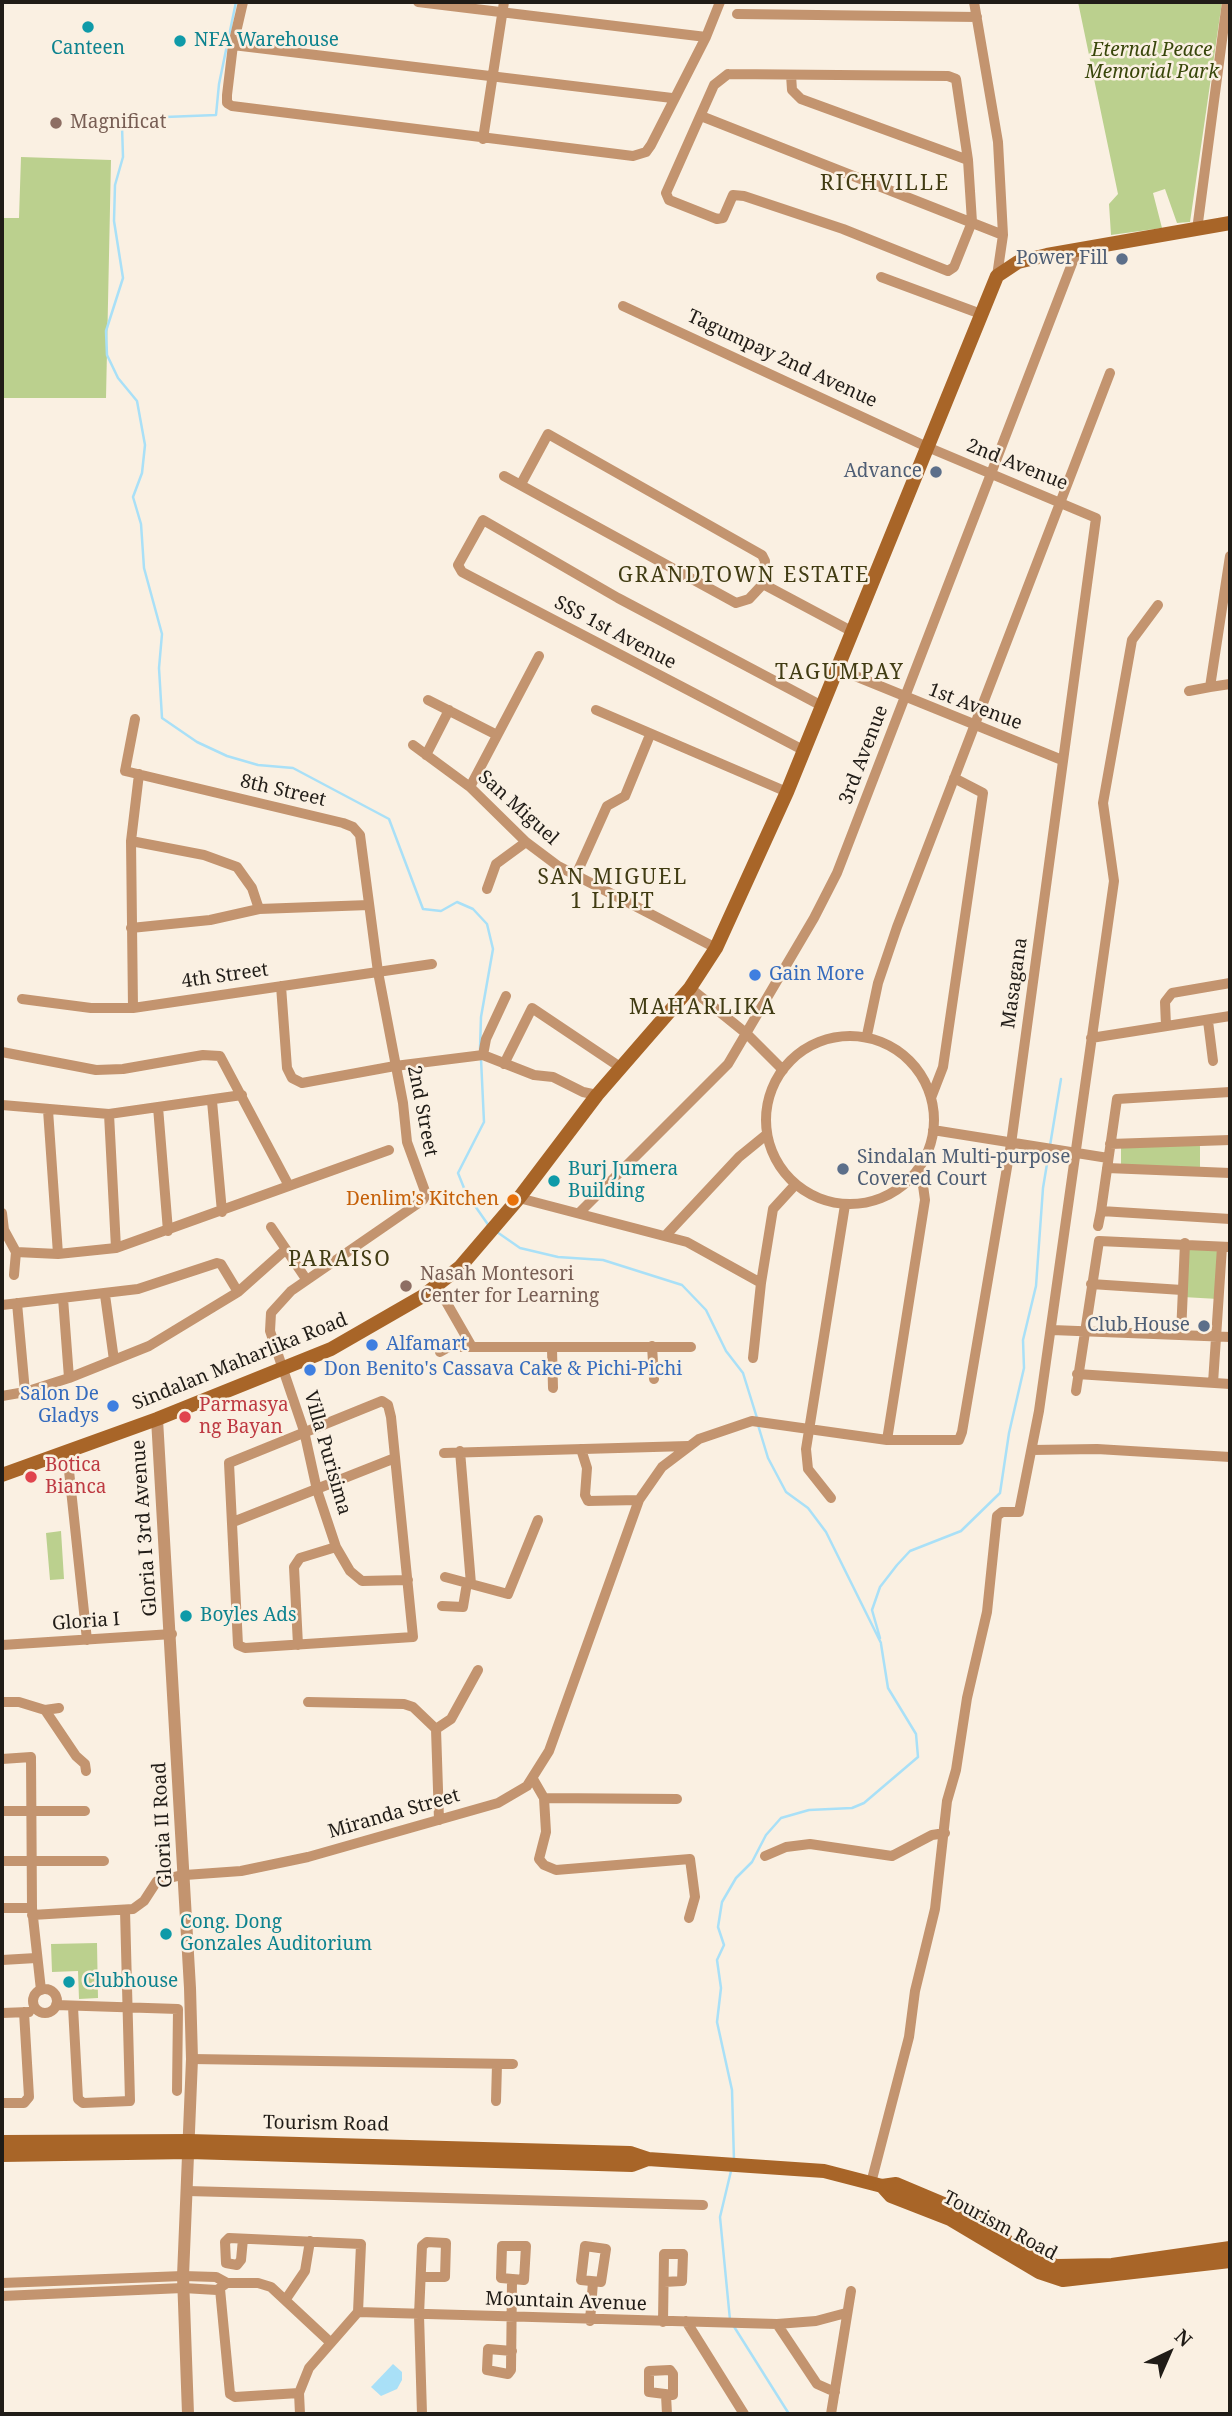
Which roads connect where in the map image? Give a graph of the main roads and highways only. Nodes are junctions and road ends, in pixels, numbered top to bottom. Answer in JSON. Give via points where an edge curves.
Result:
{"nodes":[{"id":1,"x":1230,"y":223,"type":"edge"},
{"id":2,"x":2,"y":1475,"type":"edge"},
{"id":3,"x":2,"y":2142,"type":"edge"},
{"id":4,"x":189,"y":2146,"type":"junction"},
{"id":5,"x":2,"y":2155,"type":"edge"},
{"id":6,"x":877,"y":2184,"type":"junction"},
{"id":7,"x":1230,"y":2248,"type":"edge"},
{"id":8,"x":1230,"y":2261,"type":"edge"}],
"edges":[{"from":1,"to":2,"type":"main road","name":"Sindalan Maharlika Road","via":[[1078,248],[1018,262],[997,276],[787,792],[716,948],[690,988],[620,1067],[460,1267],[366,1330],[284,1369]]},
{"from":3,"to":4,"type":"main road","name":"Tourism Road"},
{"from":4,"to":5,"type":"main road","name":"Tourism Road"},
{"from":4,"to":6,"type":"main road","name":"Tourism Road","via":[[536,2163],[632,2165],[648,2159],[824,2171]]},
{"from":6,"to":7,"type":"main road","name":"Tourism Road","via":[[896,2184],[944,2203],[1041,2262],[1057,2266],[1112,2265]]},
{"from":6,"to":8,"type":"main road","name":"Tourism Road","via":[[891,2196],[958,2222],[1039,2272],[1063,2280]]}]}
